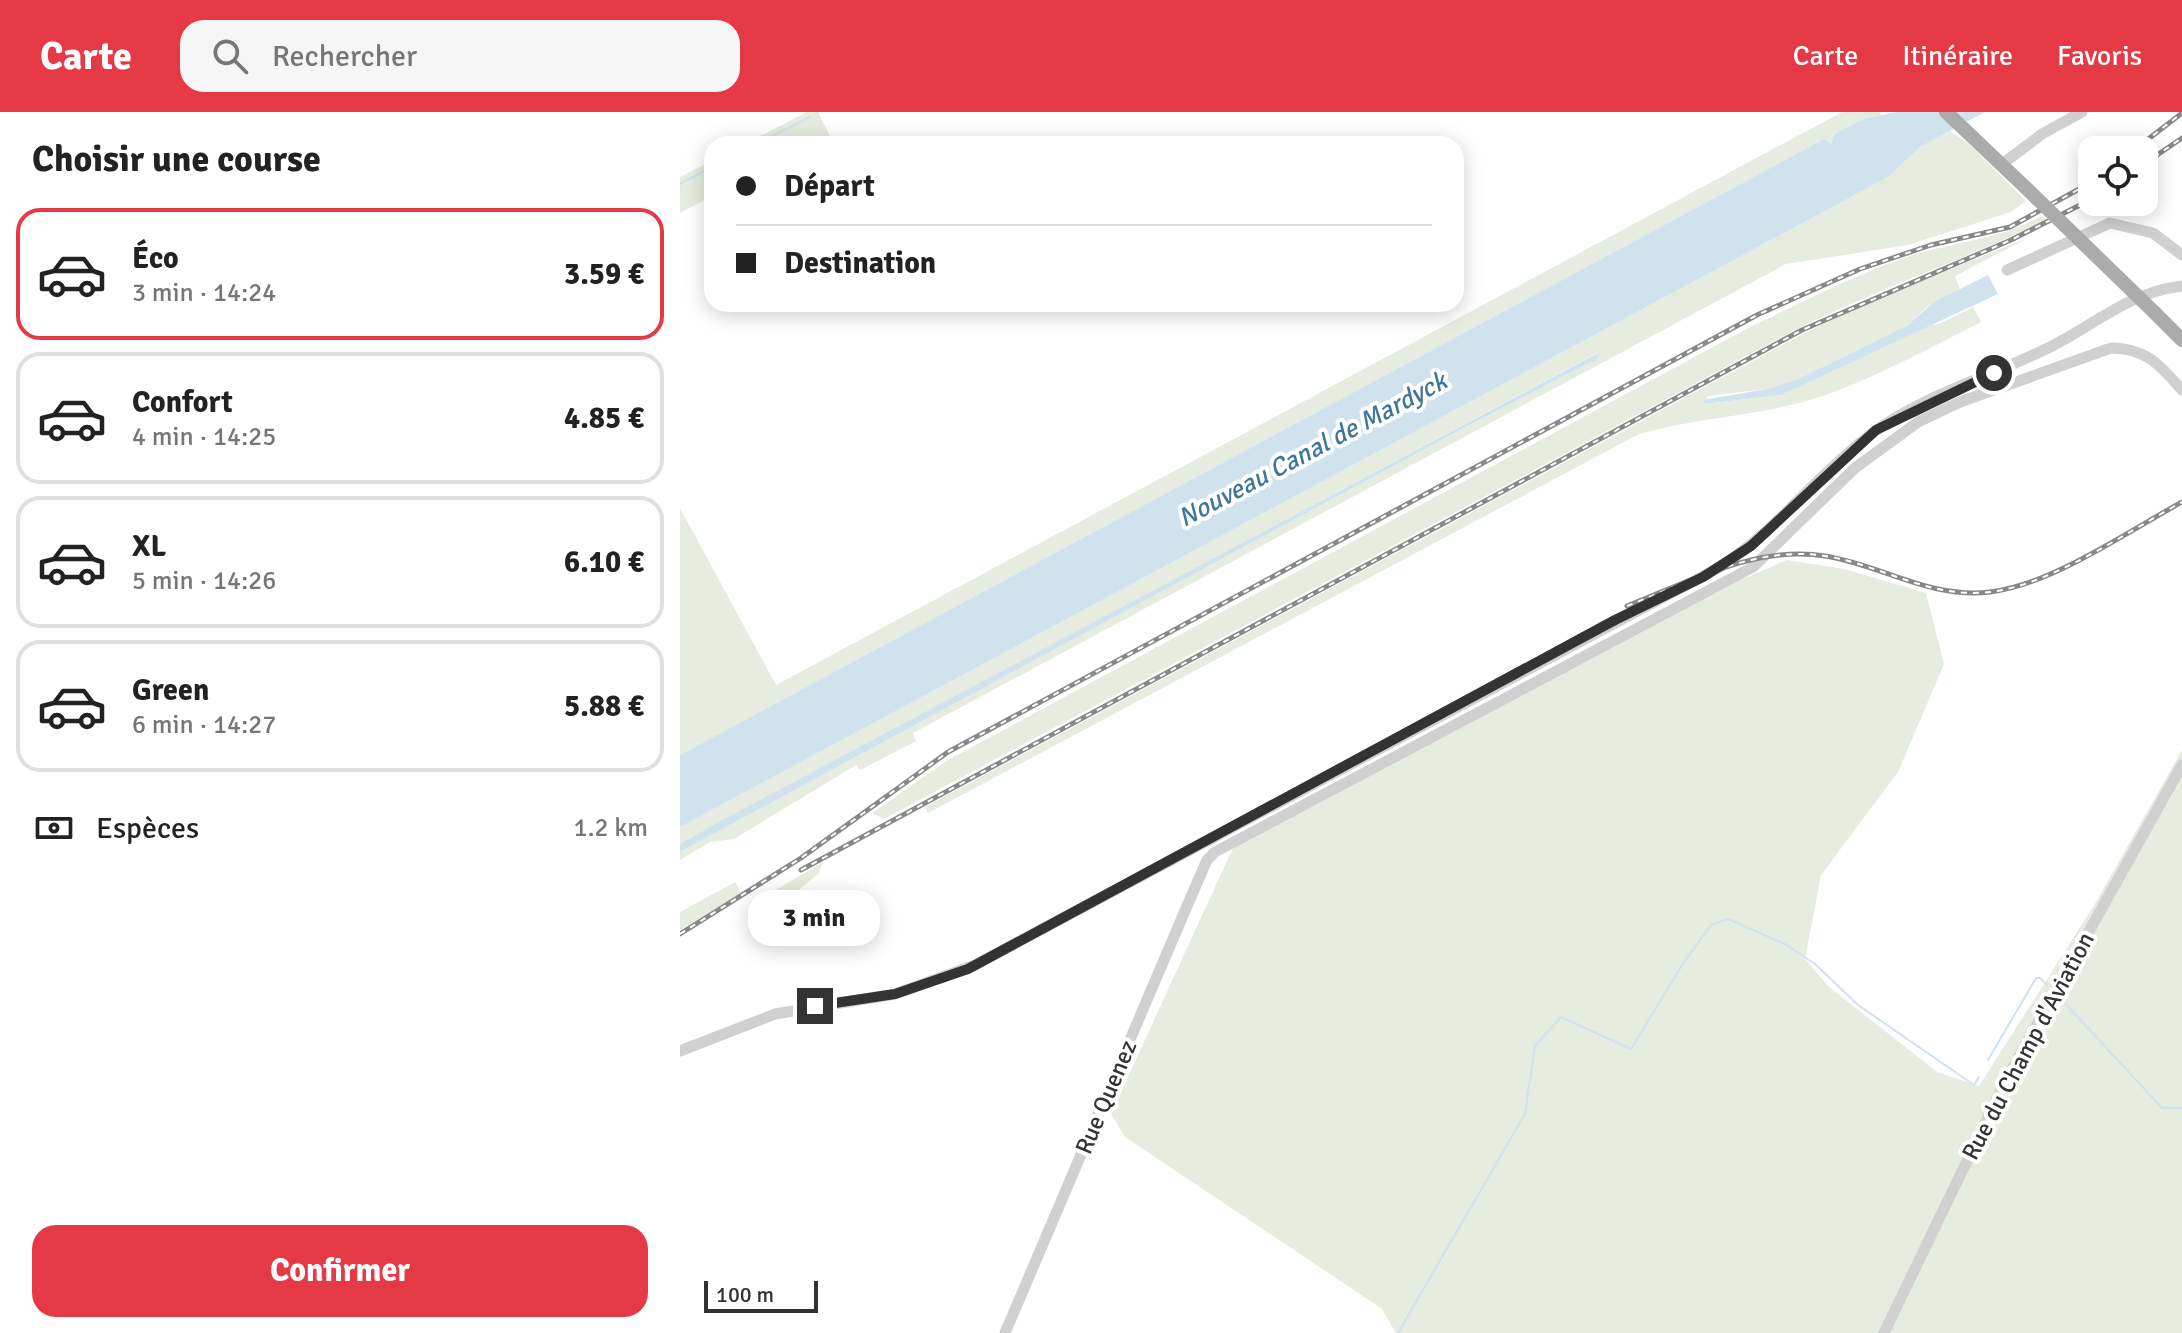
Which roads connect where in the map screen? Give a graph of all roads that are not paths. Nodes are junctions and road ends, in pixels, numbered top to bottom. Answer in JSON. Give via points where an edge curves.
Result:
{"nodes":[{"id":1,"x":1946,"y":112,"type":"edge"},
{"id":2,"x":2082,"y":112,"type":"edge"},
{"id":3,"x":2001,"y":165,"type":"junction"},
{"id":4,"x":2182,"y":255,"type":"edge"},
{"id":5,"x":2007,"y":270,"type":"dead end"},
{"id":6,"x":2179,"y":290,"type":"edge"},
{"id":7,"x":2182,"y":340,"type":"edge"},
{"id":8,"x":2182,"y":390,"type":"edge"},
{"id":9,"x":2182,"y":765,"type":"edge"},
{"id":10,"x":680,"y":1051,"type":"edge"},
{"id":11,"x":1005,"y":1333,"type":"edge"},
{"id":12,"x":1884,"y":1333,"type":"edge"}],
"edges":[{"from":1,"to":3,"type":"main road"},
{"from":2,"to":3,"type":"street"},
{"from":3,"to":7,"type":"main road","bridge":true},
{"from":4,"to":5,"type":"street","via":[[2153,233],[2110,223]]},
{"from":6,"to":10,"type":"street","via":[[2140,294],[2053,346],[1894,419],[1859,444],[1757,541],[1720,567],[981,962],[901,993],[775,1014]]},
{"from":8,"to":11,"type":"street","name":"Rue Quenez","via":[[2150,356],[2111,348],[1936,413],[1855,468],[1756,565],[1215,852],[1207,860]]},
{"from":9,"to":12,"type":"street","name":"Rue du Champ d'Aviation","via":[[2003,1085]]}]}
